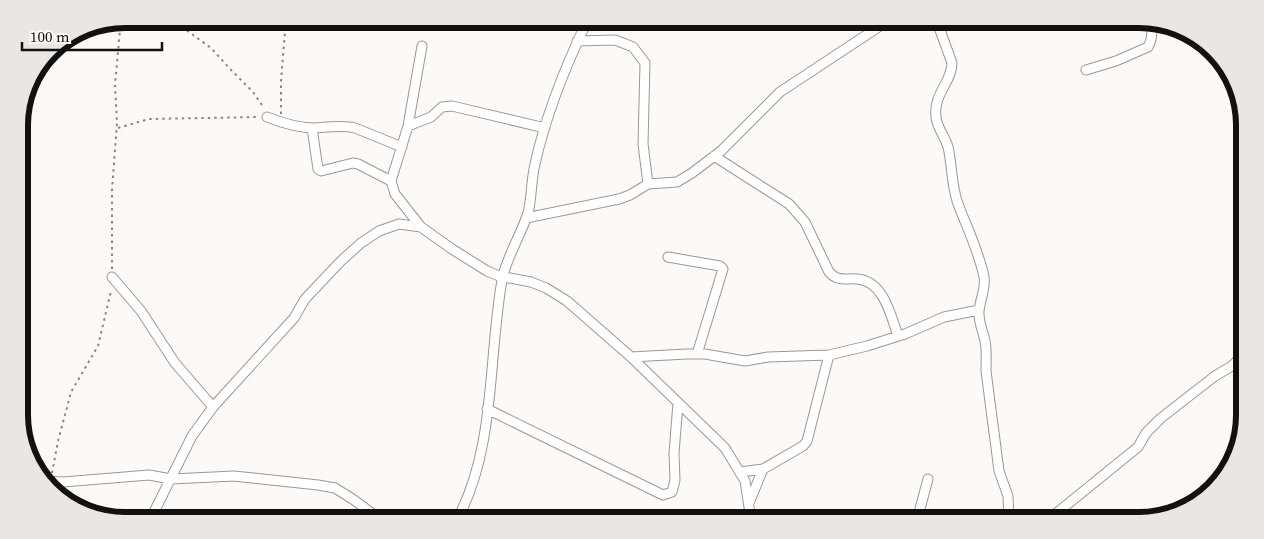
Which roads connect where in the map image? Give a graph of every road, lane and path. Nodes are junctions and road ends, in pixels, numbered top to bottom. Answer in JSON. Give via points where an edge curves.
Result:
{"nodes":[{"id":1,"x":120,"y":28,"type":"edge"},
{"id":2,"x":183,"y":28,"type":"edge"},
{"id":3,"x":285,"y":28,"type":"edge"},
{"id":4,"x":584,"y":28,"type":"edge"},
{"id":5,"x":877,"y":28,"type":"edge"},
{"id":6,"x":939,"y":28,"type":"edge"},
{"id":7,"x":1151,"y":28,"type":"edge"},
{"id":8,"x":578,"y":40,"type":"junction"},
{"id":9,"x":422,"y":46,"type":"dead end"},
{"id":10,"x":1086,"y":70,"type":"dead end"},
{"id":11,"x":267,"y":117,"type":"junction"},
{"id":12,"x":282,"y":122,"type":"junction"},
{"id":13,"x":408,"y":126,"type":"junction"},
{"id":14,"x":117,"y":128,"type":"junction"},
{"id":15,"x":312,"y":128,"type":"junction"},
{"id":16,"x":545,"y":128,"type":"junction"},
{"id":17,"x":402,"y":147,"type":"junction"},
{"id":18,"x":714,"y":156,"type":"junction"},
{"id":19,"x":391,"y":181,"type":"junction"},
{"id":20,"x":648,"y":184,"type":"junction"},
{"id":21,"x":404,"y":205,"type":"junction"},
{"id":22,"x":526,"y":218,"type":"junction"},
{"id":23,"x":399,"y":224,"type":"junction"},
{"id":24,"x":421,"y":227,"type":"junction"},
{"id":25,"x":668,"y":257,"type":"dead end"},
{"id":26,"x":112,"y":277,"type":"junction"},
{"id":27,"x":502,"y":277,"type":"junction"},
{"id":28,"x":979,"y":310,"type":"junction"},
{"id":29,"x":898,"y":336,"type":"junction"},
{"id":30,"x":697,"y":354,"type":"junction"},
{"id":31,"x":829,"y":355,"type":"junction"},
{"id":32,"x":631,"y":357,"type":"junction"},
{"id":33,"x":1236,"y":361,"type":"edge"},
{"id":34,"x":678,"y":403,"type":"junction"},
{"id":35,"x":213,"y":407,"type":"junction"},
{"id":36,"x":487,"y":409,"type":"junction"},
{"id":37,"x":763,"y":469,"type":"junction"},
{"id":38,"x":740,"y":472,"type":"junction"},
{"id":39,"x":47,"y":473,"type":"edge"},
{"id":40,"x":171,"y":479,"type":"junction"},
{"id":41,"x":54,"y":480,"type":"edge"},
{"id":42,"x":928,"y":480,"type":"dead end"},
{"id":43,"x":749,"y":503,"type":"junction"},
{"id":44,"x":750,"y":511,"type":"edge"},
{"id":45,"x":919,"y":511,"type":"edge"},
{"id":46,"x":1009,"y":511,"type":"edge"},
{"id":47,"x":1059,"y":511,"type":"edge"},
{"id":48,"x":154,"y":512,"type":"edge"},
{"id":49,"x":370,"y":512,"type":"edge"},
{"id":50,"x":461,"y":512,"type":"edge"}],
"edges":[{"from":1,"to":14,"type":"path","via":[[115,85]]},
{"from":2,"to":11,"type":"path","via":[[211,48],[253,92]]},
{"from":3,"to":12,"type":"path"},
{"from":4,"to":8,"type":"street"},
{"from":5,"to":18,"type":"street","via":[[780,92]]},
{"from":6,"to":28,"type":"street","via":[[952,70],[940,91],[936,106],[937,125],[949,150],[957,200],[984,276]]},
{"from":7,"to":10,"type":"street","via":[[1148,47]]},
{"from":8,"to":16,"type":"street"},
{"from":8,"to":20,"type":"street","via":[[615,40],[633,47],[645,63],[643,144]]},
{"from":9,"to":13,"type":"street"},
{"from":11,"to":12,"type":"street"},
{"from":11,"to":14,"type":"path","via":[[149,119]]},
{"from":12,"to":15,"type":"street"},
{"from":13,"to":16,"type":"street","via":[[430,117],[442,107],[452,106]]},
{"from":13,"to":17,"type":"street"},
{"from":14,"to":26,"type":"path","via":[[112,190]]},
{"from":15,"to":17,"type":"street","via":[[348,126]]},
{"from":15,"to":19,"type":"street","via":[[318,169],[353,163]]},
{"from":16,"to":22,"type":"street","via":[[534,166]]},
{"from":17,"to":19,"type":"street"},
{"from":18,"to":20,"type":"street","via":[[677,182]]},
{"from":18,"to":29,"type":"street","via":[[789,204],[805,222],[833,277],[871,284],[887,304]]},
{"from":19,"to":21,"type":"street","via":[[395,194]]},
{"from":20,"to":22,"type":"street","via":[[619,199]]},
{"from":21,"to":23,"type":"street"},
{"from":21,"to":24,"type":"street"},
{"from":22,"to":27,"type":"street"},
{"from":23,"to":24,"type":"street"},
{"from":23,"to":35,"type":"street","via":[[374,234],[341,260],[306,299],[294,318]]},
{"from":24,"to":27,"type":"street","via":[[460,255]]},
{"from":25,"to":30,"type":"street","via":[[723,269]]},
{"from":26,"to":35,"type":"street","via":[[142,311],[175,363]]},
{"from":26,"to":39,"type":"path","via":[[98,346],[71,392]]},
{"from":27,"to":32,"type":"street","via":[[531,282],[567,300]]},
{"from":27,"to":36,"type":"street"},
{"from":28,"to":29,"type":"street","via":[[944,317]]},
{"from":28,"to":46,"type":"street","via":[[999,471],[1008,496]]},
{"from":29,"to":31,"type":"street"},
{"from":30,"to":31,"type":"street","via":[[745,361]]},
{"from":30,"to":32,"type":"street"},
{"from":31,"to":37,"type":"street","via":[[807,441]]},
{"from":32,"to":34,"type":"street"},
{"from":33,"to":47,"type":"street","via":[[1161,418],[1138,447]]},
{"from":34,"to":36,"type":"street","via":[[675,486],[669,495],[663,495]]},
{"from":34,"to":38,"type":"street","via":[[725,448]]},
{"from":35,"to":40,"type":"street","via":[[192,436]]},
{"from":36,"to":50,"type":"street","via":[[477,470]]},
{"from":37,"to":38,"type":"street"},
{"from":37,"to":43,"type":"street"},
{"from":38,"to":43,"type":"street"},
{"from":40,"to":41,"type":"street","via":[[149,475]]},
{"from":40,"to":48,"type":"street"},
{"from":40,"to":49,"type":"street","via":[[234,476],[318,485],[335,488]]},
{"from":42,"to":45,"type":"street"},
{"from":43,"to":44,"type":"street"}]}
